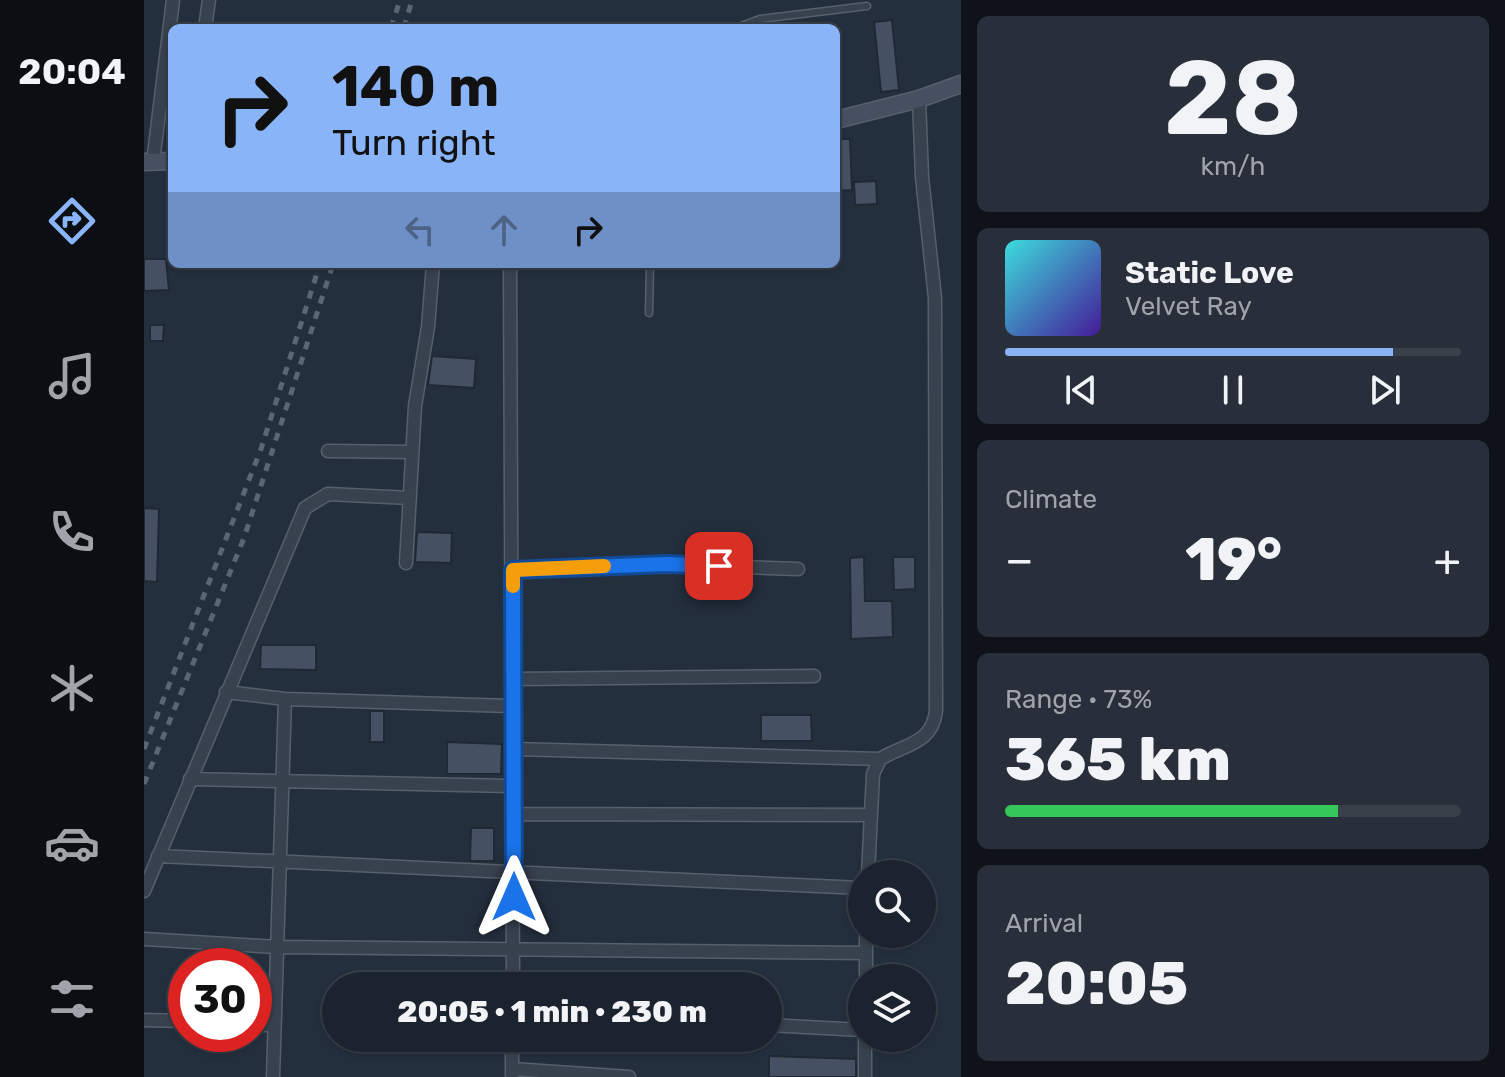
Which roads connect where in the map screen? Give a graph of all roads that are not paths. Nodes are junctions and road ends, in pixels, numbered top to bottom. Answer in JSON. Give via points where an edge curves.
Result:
{"nodes":[{"id":1,"x":173,"y":0,"type":"edge"},
{"id":2,"x":209,"y":0,"type":"edge"},
{"id":3,"x":867,"y":6,"type":"dead end"},
{"id":4,"x":169,"y":24,"type":"edge"},
{"id":5,"x":206,"y":24,"type":"edge"},
{"id":6,"x":747,"y":24,"type":"edge"},
{"id":7,"x":168,"y":34,"type":"edge"},
{"id":8,"x":961,"y":84,"type":"edge"},
{"id":9,"x":919,"y":99,"type":"junction"},
{"id":10,"x":840,"y":119,"type":"edge"},
{"id":11,"x":149,"y":162,"type":"edge"},
{"id":12,"x":433,"y":268,"type":"edge"},
{"id":13,"x":510,"y":268,"type":"edge"},
{"id":14,"x":650,"y":268,"type":"edge"},
{"id":15,"x":649,"y":313,"type":"dead end"},
{"id":16,"x":328,"y":451,"type":"dead end"},
{"id":17,"x":412,"y":452,"type":"junction"},
{"id":18,"x":410,"y":498,"type":"junction"},
{"id":19,"x":406,"y":563,"type":"dead end"},
{"id":20,"x":798,"y":569,"type":"dead end"},
{"id":21,"x":513,"y":570,"type":"junction"},
{"id":22,"x":814,"y":676,"type":"dead end"},
{"id":23,"x":513,"y":679,"type":"junction"},
{"id":24,"x":226,"y":692,"type":"junction"},
{"id":25,"x":285,"y":699,"type":"junction"},
{"id":26,"x":513,"y":706,"type":"junction"},
{"id":27,"x":514,"y":749,"type":"junction"},
{"id":28,"x":880,"y":759,"type":"junction"},
{"id":29,"x":190,"y":779,"type":"junction"},
{"id":30,"x":281,"y":781,"type":"junction"},
{"id":31,"x":514,"y":786,"type":"junction"},
{"id":32,"x":514,"y":814,"type":"junction"},
{"id":33,"x":871,"y":815,"type":"junction"},
{"id":34,"x":158,"y":856,"type":"junction"},
{"id":35,"x":869,"y":860,"type":"edge"},
{"id":36,"x":278,"y":861,"type":"junction"},
{"id":37,"x":514,"y":872,"type":"junction"},
{"id":38,"x":848,"y":887,"type":"edge"},
{"id":39,"x":144,"y":891,"type":"edge"},
{"id":40,"x":144,"y":939,"type":"edge"},
{"id":41,"x":277,"y":947,"type":"junction"},
{"id":42,"x":513,"y":948,"type":"junction"},
{"id":43,"x":866,"y":948,"type":"edge"},
{"id":44,"x":866,"y":953,"type":"junction"},
{"id":45,"x":866,"y":964,"type":"edge"},
{"id":46,"x":513,"y":972,"type":"edge"},
{"id":47,"x":144,"y":1020,"type":"edge"},
{"id":48,"x":168,"y":1021,"type":"edge"},
{"id":49,"x":274,"y":1025,"type":"joint"},
{"id":50,"x":782,"y":1026,"type":"edge"},
{"id":51,"x":848,"y":1029,"type":"edge"},
{"id":52,"x":512,"y":1052,"type":"edge"},
{"id":53,"x":865,"y":1052,"type":"edge"},
{"id":54,"x":512,"y":1073,"type":"edge"},
{"id":55,"x":273,"y":1077,"type":"edge"},
{"id":56,"x":629,"y":1077,"type":"edge"},
{"id":57,"x":865,"y":1077,"type":"edge"}],
"edges":[{"from":1,"to":4,"type":"street"},
{"from":2,"to":5,"type":"street"},
{"from":3,"to":6,"type":"lane"},
{"from":7,"to":11,"type":"street"},
{"from":8,"to":9,"type":"street"},
{"from":9,"to":10,"type":"street"},
{"from":9,"to":28,"type":"street","via":[[935,298],[936,711],[934,727],[922,741]]},
{"from":12,"to":17,"type":"street"},
{"from":13,"to":21,"type":"street"},
{"from":14,"to":15,"type":"lane"},
{"from":16,"to":17,"type":"street"},
{"from":17,"to":18,"type":"street"},
{"from":18,"to":19,"type":"street"},
{"from":18,"to":24,"type":"street","via":[[328,494],[305,508]]},
{"from":20,"to":21,"type":"street","via":[[666,564]]},
{"from":21,"to":23,"type":"street"},
{"from":22,"to":23,"type":"street"},
{"from":23,"to":26,"type":"street"},
{"from":24,"to":25,"type":"street"},
{"from":24,"to":29,"type":"street"},
{"from":25,"to":26,"type":"street"},
{"from":25,"to":30,"type":"street"},
{"from":26,"to":27,"type":"street"},
{"from":27,"to":28,"type":"street"},
{"from":27,"to":31,"type":"street"},
{"from":28,"to":33,"type":"street","via":[[873,774]]},
{"from":29,"to":30,"type":"street"},
{"from":29,"to":34,"type":"street"},
{"from":30,"to":31,"type":"street"},
{"from":30,"to":36,"type":"street"},
{"from":31,"to":32,"type":"street"},
{"from":32,"to":33,"type":"street"},
{"from":32,"to":37,"type":"street"},
{"from":33,"to":35,"type":"street"},
{"from":34,"to":36,"type":"street"},
{"from":34,"to":39,"type":"street"},
{"from":36,"to":37,"type":"street"},
{"from":36,"to":41,"type":"street"},
{"from":37,"to":38,"type":"street"},
{"from":37,"to":42,"type":"street"},
{"from":40,"to":41,"type":"street"},
{"from":41,"to":42,"type":"street"},
{"from":41,"to":49,"type":"street"},
{"from":42,"to":44,"type":"street"},
{"from":42,"to":46,"type":"street"},
{"from":43,"to":44,"type":"street"},
{"from":44,"to":45,"type":"street"},
{"from":47,"to":48,"type":"street"},
{"from":49,"to":55,"type":"street"},
{"from":50,"to":51,"type":"street"},
{"from":52,"to":54,"type":"street"},
{"from":53,"to":57,"type":"street"},
{"from":54,"to":56,"type":"street"}]}
